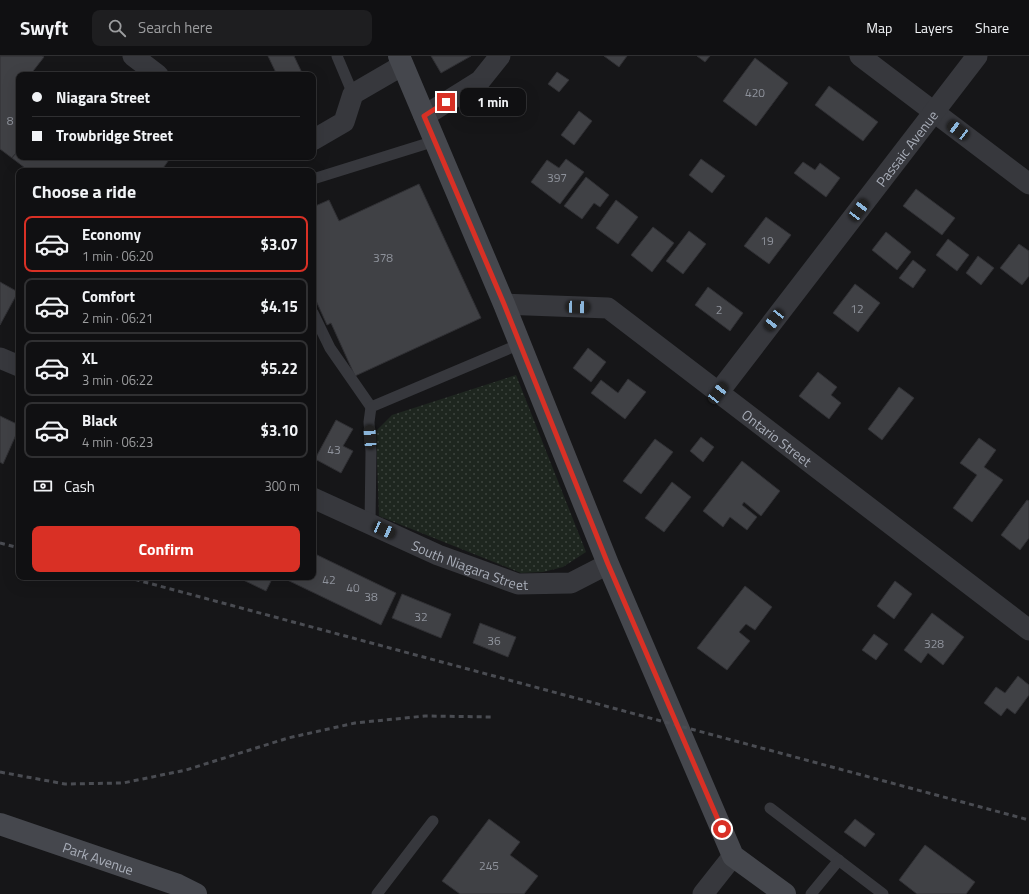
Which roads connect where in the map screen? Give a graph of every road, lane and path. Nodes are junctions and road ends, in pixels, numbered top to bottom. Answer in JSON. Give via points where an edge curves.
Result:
{"nodes":[{"id":1,"x":133,"y":56,"type":"edge"},
{"id":2,"x":337,"y":56,"type":"edge"},
{"id":3,"x":500,"y":56,"type":"edge"},
{"id":4,"x":860,"y":56,"type":"edge"},
{"id":5,"x":977,"y":56,"type":"edge"},
{"id":6,"x":401,"y":61,"type":"edge"},
{"id":7,"x":154,"y":72,"type":"edge"},
{"id":8,"x":353,"y":94,"type":"junction"},
{"id":9,"x":934,"y":112,"type":"junction"},
{"id":10,"x":424,"y":116,"type":"junction"},
{"id":11,"x":316,"y":138,"type":"edge"},
{"id":12,"x":435,"y":141,"type":"junction"},
{"id":13,"x":316,"y":178,"type":"edge"},
{"id":14,"x":1029,"y":184,"type":"edge"},
{"id":15,"x":504,"y":304,"type":"junction"},
{"id":16,"x":316,"y":319,"type":"edge"},
{"id":17,"x":520,"y":344,"type":"junction"},
{"id":18,"x":0,"y":358,"type":"edge"},
{"id":19,"x":16,"y":365,"type":"edge"},
{"id":20,"x":718,"y":393,"type":"junction"},
{"id":21,"x":371,"y":407,"type":"junction"},
{"id":22,"x":316,"y":499,"type":"edge"},
{"id":23,"x":370,"y":524,"type":"junction"},
{"id":24,"x":608,"y":564,"type":"junction"},
{"id":25,"x":1029,"y":630,"type":"edge"},
{"id":26,"x":770,"y":808,"type":"dead end"},
{"id":27,"x":433,"y":821,"type":"dead end"},
{"id":28,"x":0,"y":824,"type":"edge"},
{"id":29,"x":733,"y":856,"type":"junction"},
{"id":30,"x":838,"y":860,"type":"junction"},
{"id":31,"x":182,"y":891,"type":"edge"},
{"id":32,"x":377,"y":894,"type":"edge"},
{"id":33,"x":703,"y":894,"type":"edge"},
{"id":34,"x":785,"y":894,"type":"edge"},
{"id":35,"x":811,"y":894,"type":"edge"},
{"id":36,"x":883,"y":894,"type":"edge"}],
"edges":[{"from":1,"to":7,"type":"street"},
{"from":2,"to":8,"type":"lane"},
{"from":3,"to":10,"type":"street","via":[[480,81]]},
{"from":4,"to":9,"type":"street"},
{"from":5,"to":9,"type":"street","name":"Passaic Avenue"},
{"from":6,"to":8,"type":"street"},
{"from":6,"to":10,"type":"street"},
{"from":8,"to":11,"type":"street","via":[[344,122]]},
{"from":9,"to":14,"type":"street"},
{"from":9,"to":20,"type":"street","name":"Passaic Avenue"},
{"from":10,"to":12,"type":"street"},
{"from":12,"to":13,"type":"lane"},
{"from":12,"to":15,"type":"street"},
{"from":15,"to":17,"type":"street"},
{"from":15,"to":20,"type":"street","name":"Ontario Street","via":[[608,308]]},
{"from":16,"to":21,"type":"lane","via":[[330,348]]},
{"from":17,"to":21,"type":"lane"},
{"from":17,"to":24,"type":"street"},
{"from":18,"to":19,"type":"street"},
{"from":20,"to":25,"type":"street","name":"Ontario Street"},
{"from":21,"to":23,"type":"lane"},
{"from":22,"to":23,"type":"street","name":"South Niagara Street"},
{"from":23,"to":24,"type":"street","name":"South Niagara Street","via":[[438,555],[518,584],[571,583]]},
{"from":24,"to":29,"type":"street"},
{"from":26,"to":30,"type":"lane"},
{"from":27,"to":32,"type":"lane"},
{"from":28,"to":31,"type":"street","name":"Park Avenue"},
{"from":29,"to":33,"type":"street"},
{"from":29,"to":34,"type":"street"},
{"from":30,"to":35,"type":"lane"},
{"from":30,"to":36,"type":"lane"}]}
